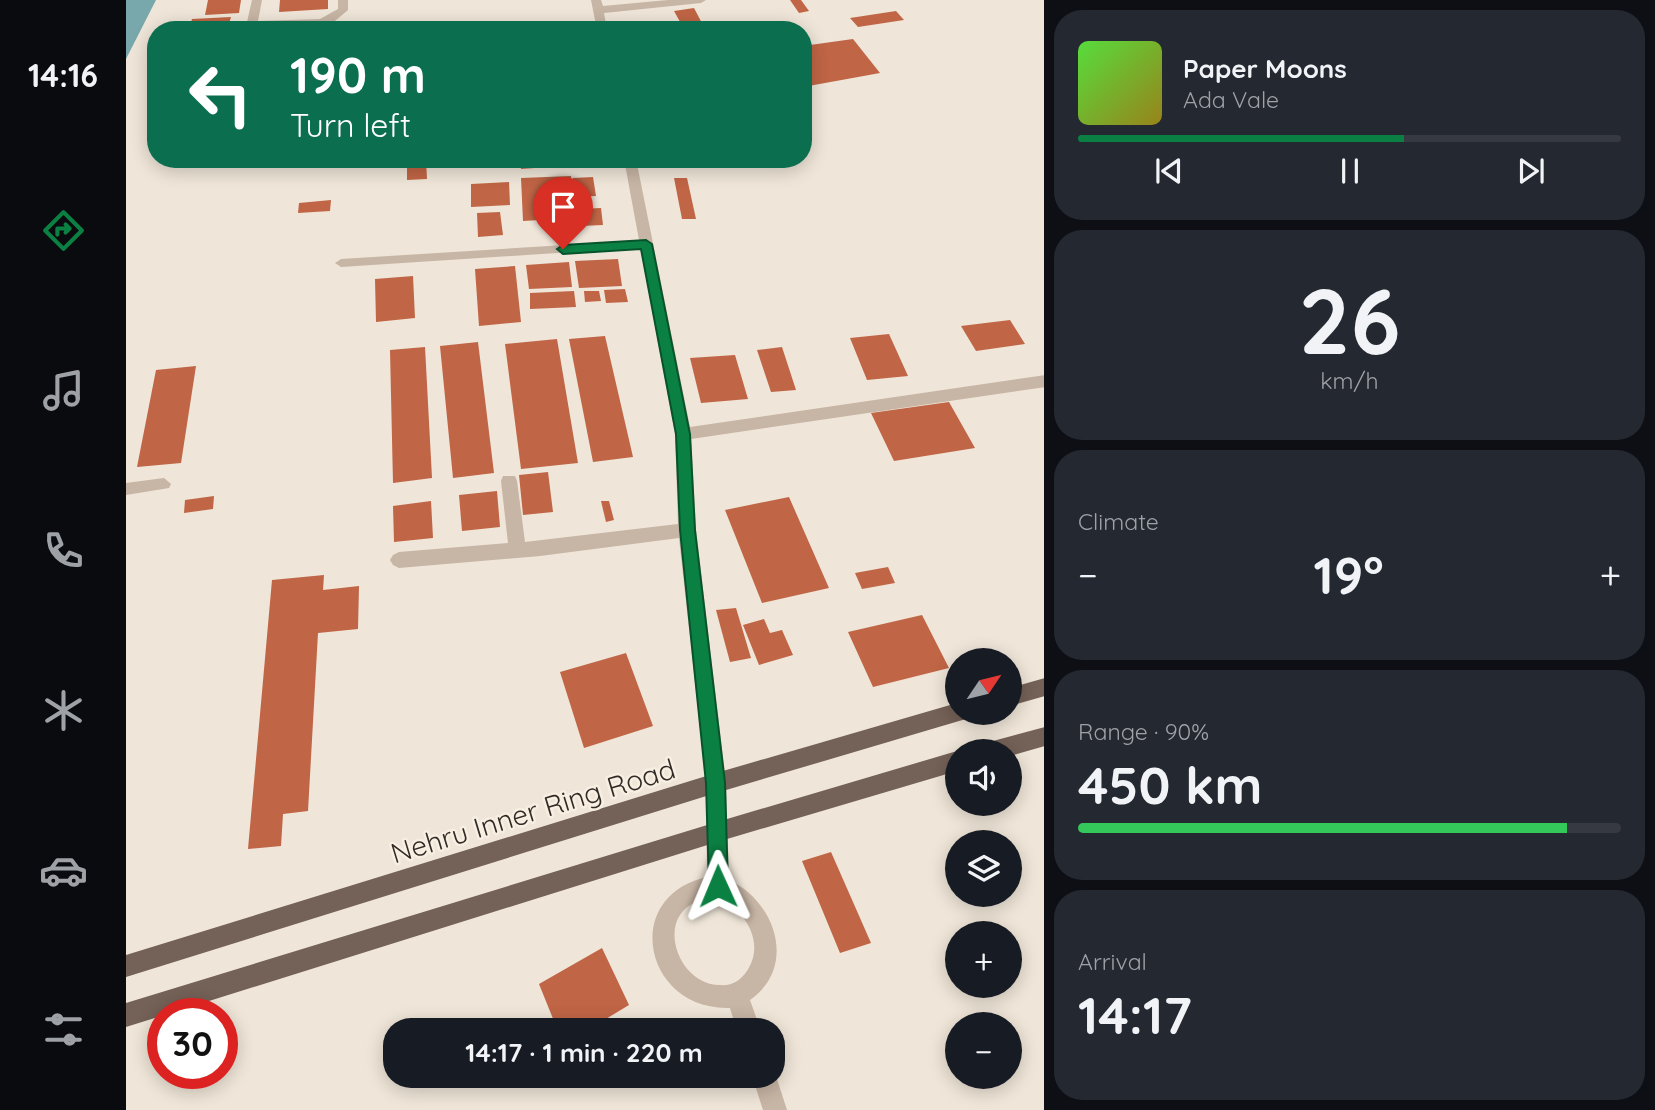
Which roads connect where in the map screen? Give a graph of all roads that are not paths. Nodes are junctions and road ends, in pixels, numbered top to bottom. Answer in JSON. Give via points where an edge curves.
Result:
{"nodes":[{"id":1,"x":257,"y":0,"type":"edge"},
{"id":2,"x":343,"y":0,"type":"edge"},
{"id":3,"x":701,"y":0,"type":"edge"},
{"id":4,"x":597,"y":5,"type":"edge"},
{"id":5,"x":253,"y":21,"type":"edge"},
{"id":6,"x":299,"y":21,"type":"edge"},
{"id":7,"x":632,"y":168,"type":"edge"},
{"id":8,"x":646,"y":244,"type":"junction"},
{"id":9,"x":341,"y":263,"type":"dead end"},
{"id":10,"x":1044,"y":381,"type":"edge"},
{"id":11,"x":683,"y":434,"type":"junction"},
{"id":12,"x":509,"y":481,"type":"dead end"},
{"id":13,"x":164,"y":484,"type":"dead end"},
{"id":14,"x":126,"y":489,"type":"edge"},
{"id":15,"x":687,"y":530,"type":"junction"},
{"id":16,"x":517,"y":550,"type":"junction"},
{"id":17,"x":399,"y":560,"type":"dead end"},
{"id":18,"x":1044,"y":687,"type":"edge"},
{"id":19,"x":1022,"y":693,"type":"edge"},
{"id":20,"x":945,"y":716,"type":"edge"},
{"id":21,"x":1044,"y":736,"type":"edge"},
{"id":22,"x":1022,"y":742,"type":"edge"},
{"id":23,"x":945,"y":765,"type":"edge"},
{"id":24,"x":716,"y":783,"type":"junction"},
{"id":25,"x":717,"y":832,"type":"junction"},
{"id":26,"x":718,"y":886,"type":"junction"},
{"id":27,"x":126,"y":966,"type":"edge"},
{"id":28,"x":737,"y":995,"type":"junction"},
{"id":29,"x":126,"y":1016,"type":"edge"},
{"id":30,"x":745,"y":1018,"type":"edge"},
{"id":31,"x":768,"y":1088,"type":"edge"},
{"id":32,"x":775,"y":1110,"type":"edge"}],
"edges":[{"from":1,"to":5,"type":"street"},
{"from":2,"to":6,"type":"street","via":[[343,10],[331,19]]},
{"from":3,"to":4,"type":"street"},
{"from":7,"to":8,"type":"street"},
{"from":8,"to":9,"type":"lane"},
{"from":8,"to":11,"type":"street"},
{"from":10,"to":11,"type":"street"},
{"from":11,"to":15,"type":"street"},
{"from":12,"to":16,"type":"street"},
{"from":13,"to":14,"type":"lane"},
{"from":15,"to":16,"type":"street"},
{"from":15,"to":24,"type":"street"},
{"from":16,"to":17,"type":"street"},
{"from":18,"to":19,"type":"main road"},
{"from":20,"to":24,"type":"main road","name":"Nehru Inner Ring Road"},
{"from":21,"to":22,"type":"main road"},
{"from":23,"to":25,"type":"main road"},
{"from":24,"to":25,"type":"street"},
{"from":24,"to":27,"type":"main road","name":"Nehru Inner Ring Road"},
{"from":25,"to":26,"type":"street"},
{"from":25,"to":29,"type":"main road"},
{"from":26,"to":28,"type":"street","via":[[750,904],[765,938],[760,972]]},
{"from":26,"to":28,"type":"street","via":[[686,893],[673,905],[666,921],[667,960],[689,989],[721,999]]},
{"from":28,"to":30,"type":"street"},
{"from":31,"to":32,"type":"street"}]}
